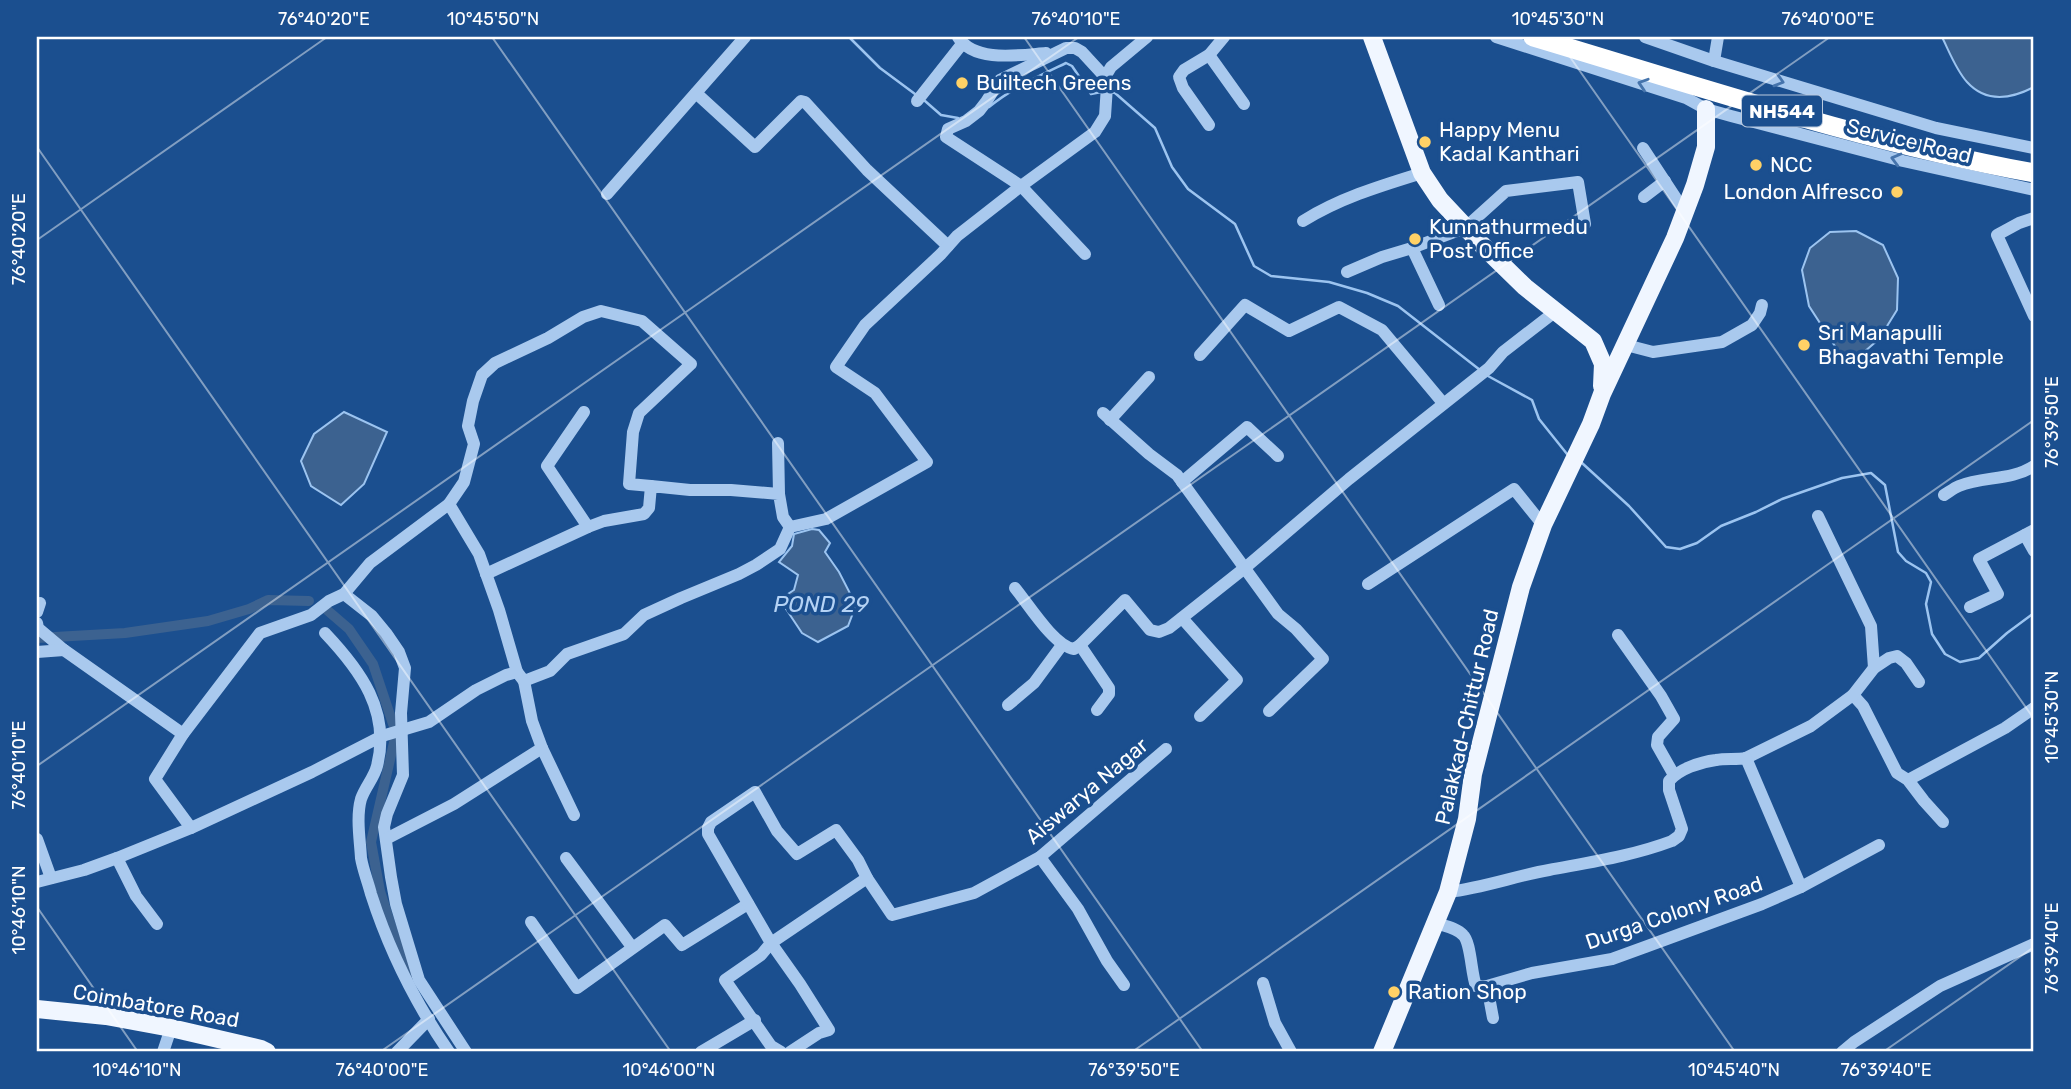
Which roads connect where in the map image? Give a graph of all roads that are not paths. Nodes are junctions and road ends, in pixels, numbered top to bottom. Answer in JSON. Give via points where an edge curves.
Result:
{"nodes":[{"id":1,"x":745,"y":37,"type":"edge"},
{"id":2,"x":1147,"y":37,"type":"edge"},
{"id":3,"x":1224,"y":37,"type":"edge"},
{"id":4,"x":1372,"y":37,"type":"edge"},
{"id":5,"x":1496,"y":37,"type":"edge"},
{"id":6,"x":1532,"y":37,"type":"edge"},
{"id":7,"x":1575,"y":37,"type":"edge"},
{"id":8,"x":1645,"y":37,"type":"edge"},
{"id":9,"x":1718,"y":37,"type":"edge"},
{"id":10,"x":960,"y":40,"type":"edge"},
{"id":11,"x":1053,"y":53,"type":"junction"},
{"id":12,"x":1209,"y":55,"type":"junction"},
{"id":13,"x":1714,"y":61,"type":"junction"},
{"id":14,"x":1106,"y":87,"type":"junction"},
{"id":15,"x":696,"y":93,"type":"junction"},
{"id":16,"x":917,"y":101,"type":"dead end"},
{"id":17,"x":1244,"y":104,"type":"dead end"},
{"id":18,"x":1706,"y":109,"type":"junction"},
{"id":19,"x":1209,"y":125,"type":"dead end"},
{"id":20,"x":1643,"y":148,"type":"dead end"},
{"id":21,"x":2034,"y":148,"type":"edge"},
{"id":22,"x":2034,"y":160,"type":"edge"},
{"id":23,"x":1422,"y":173,"type":"junction"},
{"id":24,"x":2034,"y":173,"type":"edge"},
{"id":25,"x":1665,"y":181,"type":"junction"},
{"id":26,"x":1021,"y":186,"type":"junction"},
{"id":27,"x":2034,"y":190,"type":"edge"},
{"id":28,"x":607,"y":194,"type":"dead end"},
{"id":29,"x":1644,"y":197,"type":"dead end"},
{"id":30,"x":1685,"y":212,"type":"junction"},
{"id":31,"x":2034,"y":218,"type":"edge"},
{"id":32,"x":1303,"y":220,"type":"dead end"},
{"id":33,"x":1585,"y":223,"type":"dead end"},
{"id":34,"x":1465,"y":228,"type":"junction"},
{"id":35,"x":948,"y":246,"type":"junction"},
{"id":36,"x":1412,"y":248,"type":"junction"},
{"id":37,"x":1085,"y":254,"type":"dead end"},
{"id":38,"x":1347,"y":272,"type":"dead end"},
{"id":39,"x":1762,"y":304,"type":"dead end"},
{"id":40,"x":1439,"y":305,"type":"dead end"},
{"id":41,"x":1556,"y":312,"type":"junction"},
{"id":42,"x":2034,"y":316,"type":"edge"},
{"id":43,"x":1626,"y":345,"type":"junction"},
{"id":44,"x":1200,"y":355,"type":"dead end"},
{"id":45,"x":1149,"y":377,"type":"dead end"},
{"id":46,"x":1602,"y":394,"type":"junction"},
{"id":47,"x":1443,"y":403,"type":"junction"},
{"id":48,"x":584,"y":412,"type":"dead end"},
{"id":49,"x":778,"y":443,"type":"dead end"},
{"id":50,"x":1278,"y":456,"type":"dead end"},
{"id":51,"x":2034,"y":466,"type":"edge"},
{"id":52,"x":1182,"y":482,"type":"junction"},
{"id":53,"x":651,"y":486,"type":"junction"},
{"id":54,"x":779,"y":494,"type":"junction"},
{"id":55,"x":1944,"y":495,"type":"dead end"},
{"id":56,"x":449,"y":504,"type":"junction"},
{"id":57,"x":1818,"y":516,"type":"dead end"},
{"id":58,"x":1543,"y":525,"type":"junction"},
{"id":59,"x":588,"y":527,"type":"junction"},
{"id":60,"x":790,"y":527,"type":"junction"},
{"id":61,"x":2030,"y":532,"type":"edge"},
{"id":62,"x":2034,"y":551,"type":"edge"},
{"id":63,"x":1246,"y":567,"type":"junction"},
{"id":64,"x":486,"y":574,"type":"junction"},
{"id":65,"x":1368,"y":584,"type":"dead end"},
{"id":66,"x":1015,"y":588,"type":"dead end"},
{"id":67,"x":344,"y":594,"type":"junction"},
{"id":68,"x":1970,"y":607,"type":"dead end"},
{"id":69,"x":1182,"y":618,"type":"junction"},
{"id":70,"x":37,"y":626,"type":"edge"},
{"id":71,"x":325,"y":633,"type":"dead end"},
{"id":72,"x":1618,"y":635,"type":"dead end"},
{"id":73,"x":1062,"y":645,"type":"junction"},
{"id":74,"x":1080,"y":645,"type":"junction"},
{"id":75,"x":64,"y":650,"type":"junction"},
{"id":76,"x":37,"y":652,"type":"edge"},
{"id":77,"x":1874,"y":667,"type":"junction"},
{"id":78,"x":521,"y":676,"type":"junction"},
{"id":79,"x":1920,"y":682,"type":"dead end"},
{"id":80,"x":1853,"y":695,"type":"junction"},
{"id":81,"x":1008,"y":705,"type":"dead end"},
{"id":82,"x":2034,"y":708,"type":"edge"},
{"id":83,"x":1097,"y":710,"type":"dead end"},
{"id":84,"x":1269,"y":711,"type":"dead end"},
{"id":85,"x":1200,"y":716,"type":"dead end"},
{"id":86,"x":401,"y":730,"type":"junction"},
{"id":87,"x":183,"y":734,"type":"junction"},
{"id":88,"x":382,"y":736,"type":"junction"},
{"id":89,"x":542,"y":748,"type":"junction"},
{"id":90,"x":1166,"y":750,"type":"dead end"},
{"id":91,"x":1746,"y":758,"type":"junction"},
{"id":92,"x":1674,"y":775,"type":"junction"},
{"id":93,"x":1908,"y":780,"type":"junction"},
{"id":94,"x":574,"y":815,"type":"dead end"},
{"id":95,"x":1943,"y":822,"type":"dead end"},
{"id":96,"x":191,"y":828,"type":"junction"},
{"id":97,"x":37,"y":839,"type":"edge"},
{"id":98,"x":386,"y":839,"type":"junction"},
{"id":99,"x":1879,"y":845,"type":"dead end"},
{"id":100,"x":1040,"y":857,"type":"junction"},
{"id":101,"x":117,"y":858,"type":"junction"},
{"id":102,"x":566,"y":858,"type":"dead end"},
{"id":103,"x":51,"y":878,"type":"junction"},
{"id":104,"x":867,"y":878,"type":"junction"},
{"id":105,"x":37,"y":882,"type":"edge"},
{"id":106,"x":1801,"y":887,"type":"junction"},
{"id":107,"x":1448,"y":892,"type":"junction"},
{"id":108,"x":748,"y":904,"type":"junction"},
{"id":109,"x":531,"y":922,"type":"dead end"},
{"id":110,"x":1436,"y":923,"type":"junction"},
{"id":111,"x":157,"y":924,"type":"dead end"},
{"id":112,"x":771,"y":943,"type":"junction"},
{"id":113,"x":2034,"y":944,"type":"edge"},
{"id":114,"x":632,"y":947,"type":"junction"},
{"id":115,"x":1264,"y":983,"type":"dead end"},
{"id":116,"x":1124,"y":985,"type":"dead end"},
{"id":117,"x":1487,"y":986,"type":"junction"},
{"id":118,"x":37,"y":1009,"type":"edge"},
{"id":119,"x":1493,"y":1018,"type":"dead end"},
{"id":120,"x":429,"y":1019,"type":"junction"},
{"id":121,"x":755,"y":1020,"type":"junction"},
{"id":122,"x":171,"y":1028,"type":"junction"},
{"id":123,"x":163,"y":1052,"type":"edge"},
{"id":124,"x":267,"y":1052,"type":"edge"},
{"id":125,"x":397,"y":1052,"type":"edge"},
{"id":126,"x":449,"y":1052,"type":"edge"},
{"id":127,"x":466,"y":1052,"type":"edge"},
{"id":128,"x":701,"y":1052,"type":"edge"},
{"id":129,"x":781,"y":1052,"type":"edge"},
{"id":130,"x":790,"y":1052,"type":"edge"},
{"id":131,"x":1291,"y":1052,"type":"edge"},
{"id":132,"x":1382,"y":1052,"type":"edge"},
{"id":133,"x":1842,"y":1052,"type":"edge"}],
"edges":[{"from":1,"to":15,"type":"street"},
{"from":2,"to":14,"type":"street","via":[[1111,66]]},
{"from":3,"to":12,"type":"street"},
{"from":4,"to":23,"type":"main road","name":"Palakkad-Chittur Road"},
{"from":18,"to":5,"type":"street","name":"Service Road","one_way":true,"via":[[1686,98]]},
{"from":6,"to":24,"type":"highway","number":"NH544","via":[[1920,149]]},
{"from":7,"to":22,"type":"highway","number":"NH544","via":[[1838,115]]},
{"from":8,"to":13,"type":"street","name":"Service Road"},
{"from":9,"to":13,"type":"street"},
{"from":10,"to":11,"type":"street","via":[[993,56]]},
{"from":10,"to":16,"type":"street"},
{"from":11,"to":14,"type":"street","via":[[1066,48],[1082,52]]},
{"from":11,"to":26,"type":"street","via":[[1000,80],[978,111],[948,129],[946,137]]},
{"from":12,"to":17,"type":"street"},
{"from":12,"to":19,"type":"street","via":[[1179,77]]},
{"from":13,"to":21,"type":"street","name":"Service Road","one_way":true,"via":[[1936,128]]},
{"from":14,"to":26,"type":"street","via":[[1105,116],[1095,132]]},
{"from":15,"to":28,"type":"street"},
{"from":15,"to":35,"type":"street","via":[[755,147],[805,102],[867,170]]},
{"from":27,"to":18,"type":"street","name":"Service Road","one_way":true},
{"from":18,"to":30,"type":"main road","name":"Palakkad-Chittur Road","via":[[1706,147]]},
{"from":20,"to":25,"type":"street"},
{"from":23,"to":32,"type":"street","via":[[1356,193]]},
{"from":23,"to":34,"type":"main road","name":"Palakkad-Chittur Road"},
{"from":25,"to":29,"type":"street"},
{"from":25,"to":30,"type":"street"},
{"from":26,"to":35,"type":"street"},
{"from":26,"to":37,"type":"street"},
{"from":30,"to":43,"type":"main road","name":"Palakkad-Chittur Road"},
{"from":31,"to":42,"type":"street","via":[[1997,235]]},
{"from":33,"to":34,"type":"street","via":[[1577,182],[1573,181],[1506,191]]},
{"from":34,"to":36,"type":"street"},
{"from":34,"to":41,"type":"main road","name":"Palakkad-Chittur Road"},
{"from":35,"to":60,"type":"street","via":[[865,325],[836,367],[875,393],[927,462],[826,519]]},
{"from":36,"to":38,"type":"street"},
{"from":36,"to":40,"type":"street"},
{"from":39,"to":43,"type":"street","via":[[1752,326],[1723,342],[1653,352]]},
{"from":41,"to":46,"type":"main road","name":"Palakkad-Chittur Road","via":[[1593,341],[1603,364]]},
{"from":41,"to":47,"type":"street"},
{"from":43,"to":46,"type":"main road","name":"Palakkad-Chittur Road"},
{"from":44,"to":47,"type":"street","via":[[1245,305],[1289,331],[1339,307],[1382,330]]},
{"from":45,"to":52,"type":"street","via":[[1106,417]]},
{"from":46,"to":58,"type":"main road","name":"Palakkad-Chittur Road"},
{"from":47,"to":63,"type":"street"},
{"from":48,"to":59,"type":"street","via":[[547,466]]},
{"from":49,"to":54,"type":"street"},
{"from":50,"to":52,"type":"street","via":[[1247,427]]},
{"from":51,"to":55,"type":"street","via":[[2026,472],[1959,486]]},
{"from":52,"to":63,"type":"street"},
{"from":53,"to":54,"type":"street"},
{"from":53,"to":56,"type":"street","via":[[629,484],[639,413],[691,364],[642,321],[601,311],[495,363],[482,376],[468,426],[474,444],[464,482]]},
{"from":53,"to":59,"type":"street","via":[[645,514]]},
{"from":54,"to":60,"type":"street"},
{"from":56,"to":64,"type":"street"},
{"from":56,"to":67,"type":"street","via":[[370,563]]},
{"from":57,"to":77,"type":"street","via":[[1871,626]]},
{"from":58,"to":65,"type":"street","via":[[1514,489]]},
{"from":58,"to":107,"type":"main road","name":"Palakkad-Chittur Road","via":[[1521,587]]},
{"from":59,"to":64,"type":"street"},
{"from":60,"to":78,"type":"street","via":[[780,549],[748,570],[645,615],[624,634],[567,654],[550,671]]},
{"from":61,"to":62,"type":"street"},
{"from":61,"to":68,"type":"street","via":[[1979,559],[1998,594]]},
{"from":63,"to":69,"type":"street"},
{"from":63,"to":84,"type":"street","via":[[1278,614],[1323,659]]},
{"from":64,"to":78,"type":"street"},
{"from":66,"to":73,"type":"street"},
{"from":67,"to":86,"type":"street","via":[[372,616],[399,652],[405,668]]},
{"from":67,"to":87,"type":"street","via":[[311,615],[260,633]]},
{"from":69,"to":74,"type":"street","via":[[1159,632],[1150,630],[1125,600]]},
{"from":69,"to":85,"type":"street","via":[[1237,680]]},
{"from":70,"to":75,"type":"street"},
{"from":71,"to":88,"type":"street","via":[[365,682]]},
{"from":72,"to":92,"type":"street","via":[[1674,719],[1658,737],[1657,745]]},
{"from":73,"to":74,"type":"street","via":[[1074,649]]},
{"from":73,"to":81,"type":"street","via":[[1034,683]]},
{"from":74,"to":83,"type":"street","via":[[1109,688]]},
{"from":75,"to":76,"type":"street"},
{"from":75,"to":87,"type":"street"},
{"from":77,"to":79,"type":"street","via":[[1898,656]]},
{"from":77,"to":80,"type":"street"},
{"from":78,"to":86,"type":"street","via":[[506,675],[429,722]]},
{"from":78,"to":89,"type":"street"},
{"from":80,"to":91,"type":"street","via":[[1811,726]]},
{"from":80,"to":93,"type":"street","via":[[1897,773]]},
{"from":82,"to":93,"type":"street"},
{"from":86,"to":88,"type":"street"},
{"from":86,"to":98,"type":"street","via":[[403,775],[387,814]]},
{"from":87,"to":96,"type":"street","via":[[155,779]]},
{"from":88,"to":96,"type":"street"},
{"from":88,"to":120,"type":"street","via":[[373,778],[360,802],[362,862],[400,970]]},
{"from":89,"to":94,"type":"street"},
{"from":89,"to":98,"type":"street","via":[[454,804]]},
{"from":90,"to":100,"type":"street","name":"Aiswarya Nagar"},
{"from":91,"to":92,"type":"street","via":[[1704,762]]},
{"from":91,"to":106,"type":"street"},
{"from":92,"to":107,"type":"street","via":[[1669,790],[1682,829],[1672,841],[1614,859]]},
{"from":93,"to":95,"type":"street"},
{"from":96,"to":101,"type":"street"},
{"from":97,"to":103,"type":"street"},
{"from":98,"to":127,"type":"street","via":[[396,904],[419,981]]},
{"from":99,"to":106,"type":"street","name":"Durga Colony Road"},
{"from":100,"to":104,"type":"street","name":"Aiswarya Nagar","via":[[974,893],[892,915]]},
{"from":100,"to":116,"type":"street"},
{"from":101,"to":103,"type":"street"},
{"from":101,"to":111,"type":"street"},
{"from":102,"to":114,"type":"street"},
{"from":103,"to":105,"type":"street"},
{"from":104,"to":108,"type":"street","via":[[836,830],[797,854],[777,831],[755,792],[708,828]]},
{"from":104,"to":112,"type":"street"},
{"from":106,"to":117,"type":"street","name":"Durga Colony Road","via":[[1612,959]]},
{"from":107,"to":110,"type":"main road","name":"Palakkad-Chittur Road"},
{"from":108,"to":112,"type":"street"},
{"from":108,"to":114,"type":"street","via":[[682,945],[665,925]]},
{"from":109,"to":114,"type":"street","via":[[577,988]]},
{"from":110,"to":117,"type":"street","via":[[1462,933],[1468,942],[1476,986]]},
{"from":110,"to":132,"type":"main road","name":"Palakkad-Chittur Road"},
{"from":112,"to":121,"type":"street","via":[[725,980]]},
{"from":112,"to":130,"type":"street","via":[[829,1030]]},
{"from":113,"to":133,"type":"street","via":[[1940,986]]},
{"from":115,"to":131,"type":"street","via":[[1275,1023]]},
{"from":117,"to":119,"type":"street"},
{"from":118,"to":122,"type":"main road","name":"Coimbatore Road"},
{"from":120,"to":125,"type":"street"},
{"from":120,"to":126,"type":"street"},
{"from":121,"to":128,"type":"street"},
{"from":121,"to":129,"type":"street","via":[[771,1046]]},
{"from":122,"to":123,"type":"street"},
{"from":122,"to":124,"type":"main road","name":"Coimbatore Road"}]}
